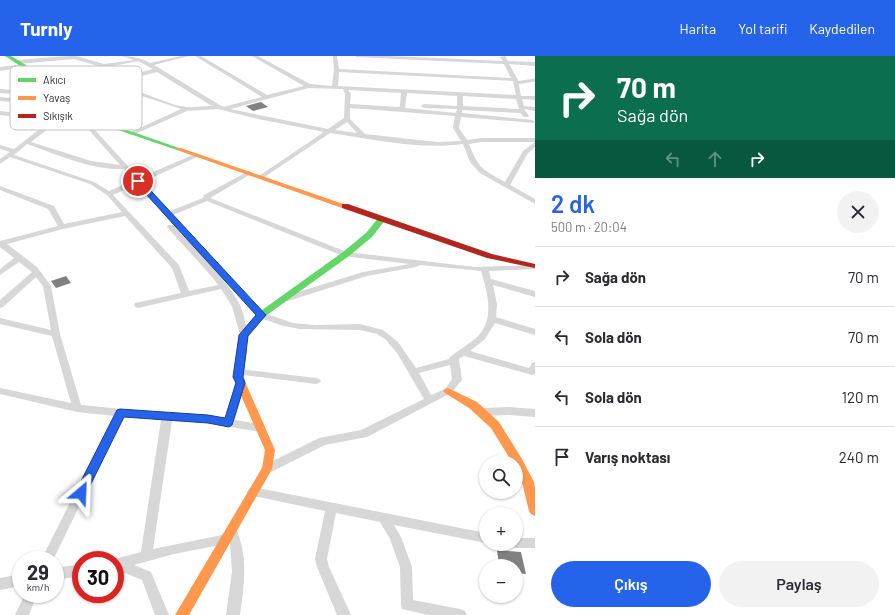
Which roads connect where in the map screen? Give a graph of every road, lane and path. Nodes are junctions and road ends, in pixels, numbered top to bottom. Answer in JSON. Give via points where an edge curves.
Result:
{"nodes":[{"id":1,"x":7,"y":56,"type":"edge"},
{"id":2,"x":124,"y":56,"type":"edge"},
{"id":3,"x":187,"y":56,"type":"edge"},
{"id":4,"x":205,"y":56,"type":"edge"},
{"id":5,"x":254,"y":56,"type":"edge"},
{"id":6,"x":335,"y":56,"type":"edge"},
{"id":7,"x":357,"y":56,"type":"edge"},
{"id":8,"x":503,"y":56,"type":"edge"},
{"id":9,"x":198,"y":57,"type":"edge"},
{"id":10,"x":396,"y":57,"type":"edge"},
{"id":11,"x":424,"y":59,"type":"junction"},
{"id":12,"x":456,"y":59,"type":"edge"},
{"id":13,"x":141,"y":60,"type":"junction"},
{"id":14,"x":24,"y":62,"type":"edge"},
{"id":15,"x":505,"y":62,"type":"junction"},
{"id":16,"x":535,"y":64,"type":"edge"},
{"id":17,"x":149,"y":65,"type":"junction"},
{"id":18,"x":10,"y":66,"type":"edge"},
{"id":19,"x":10,"y":66,"type":"edge"},
{"id":20,"x":104,"y":66,"type":"joint"},
{"id":21,"x":0,"y":69,"type":"edge"},
{"id":22,"x":157,"y":70,"type":"junction"},
{"id":23,"x":338,"y":70,"type":"junction"},
{"id":24,"x":142,"y":75,"type":"edge"},
{"id":25,"x":425,"y":75,"type":"junction"},
{"id":26,"x":535,"y":80,"type":"edge"},
{"id":27,"x":515,"y":81,"type":"junction"},
{"id":28,"x":309,"y":86,"type":"junction"},
{"id":29,"x":335,"y":87,"type":"junction"},
{"id":30,"x":344,"y":87,"type":"junction"},
{"id":31,"x":404,"y":90,"type":"junction"},
{"id":32,"x":0,"y":91,"type":"edge"},
{"id":33,"x":10,"y":92,"type":"edge"},
{"id":34,"x":460,"y":93,"type":"junction"},
{"id":35,"x":142,"y":94,"type":"edge"},
{"id":36,"x":520,"y":96,"type":"junction"},
{"id":37,"x":266,"y":97,"type":"junction"},
{"id":38,"x":535,"y":98,"type":"edge"},
{"id":39,"x":0,"y":99,"type":"edge"},
{"id":40,"x":10,"y":100,"type":"edge"},
{"id":41,"x":348,"y":106,"type":"junction"},
{"id":42,"x":460,"y":107,"type":"junction"},
{"id":43,"x":220,"y":108,"type":"junction"},
{"id":44,"x":402,"y":108,"type":"junction"},
{"id":45,"x":187,"y":109,"type":"junction"},
{"id":46,"x":522,"y":109,"type":"junction"},
{"id":47,"x":535,"y":109,"type":"edge"},
{"id":48,"x":0,"y":113,"type":"edge"},
{"id":49,"x":10,"y":114,"type":"edge"},
{"id":50,"x":459,"y":116,"type":"junction"},
{"id":51,"x":347,"y":119,"type":"junction"},
{"id":52,"x":533,"y":122,"type":"edge"},
{"id":53,"x":142,"y":129,"type":"edge"},
{"id":54,"x":42,"y":130,"type":"edge"},
{"id":55,"x":92,"y":130,"type":"edge"},
{"id":56,"x":124,"y":130,"type":"edge"},
{"id":57,"x":140,"y":130,"type":"edge"},
{"id":58,"x":328,"y":131,"type":"junction"},
{"id":59,"x":133,"y":133,"type":"junction"},
{"id":60,"x":364,"y":137,"type":"junction"},
{"id":61,"x":535,"y":140,"type":"edge"},
{"id":62,"x":26,"y":142,"type":"junction"},
{"id":63,"x":466,"y":143,"type":"junction"},
{"id":64,"x":535,"y":144,"type":"edge"},
{"id":65,"x":0,"y":147,"type":"edge"},
{"id":66,"x":12,"y":153,"type":"junction"},
{"id":67,"x":197,"y":155,"type":"junction"},
{"id":68,"x":0,"y":162,"type":"edge"},
{"id":69,"x":123,"y":165,"type":"junction"},
{"id":70,"x":249,"y":173,"type":"junction"},
{"id":71,"x":261,"y":177,"type":"junction"},
{"id":72,"x":135,"y":182,"type":"junction"},
{"id":73,"x":507,"y":185,"type":"junction"},
{"id":74,"x":0,"y":188,"type":"edge"},
{"id":75,"x":109,"y":194,"type":"junction"},
{"id":76,"x":207,"y":199,"type":"junction"},
{"id":77,"x":535,"y":202,"type":"edge"},
{"id":78,"x":127,"y":213,"type":"junction"},
{"id":79,"x":168,"y":214,"type":"junction"},
{"id":80,"x":382,"y":219,"type":"junction"},
{"id":81,"x":62,"y":227,"type":"junction"},
{"id":82,"x":0,"y":243,"type":"edge"},
{"id":83,"x":346,"y":254,"type":"junction"},
{"id":84,"x":20,"y":258,"type":"junction"},
{"id":85,"x":429,"y":264,"type":"junction"},
{"id":86,"x":535,"y":267,"type":"edge"},
{"id":87,"x":484,"y":269,"type":"junction"},
{"id":88,"x":37,"y":272,"type":"junction"},
{"id":89,"x":0,"y":273,"type":"edge"},
{"id":90,"x":488,"y":281,"type":"junction"},
{"id":91,"x":223,"y":286,"type":"junction"},
{"id":92,"x":186,"y":294,"type":"junction"},
{"id":93,"x":535,"y":294,"type":"edge"},
{"id":94,"x":284,"y":299,"type":"junction"},
{"id":95,"x":0,"y":305,"type":"edge"},
{"id":96,"x":138,"y":305,"type":"dead end"},
{"id":97,"x":261,"y":315,"type":"junction"},
{"id":98,"x":493,"y":319,"type":"junction"},
{"id":99,"x":0,"y":321,"type":"edge"},
{"id":100,"x":535,"y":332,"type":"edge"},
{"id":101,"x":56,"y":334,"type":"junction"},
{"id":102,"x":244,"y":335,"type":"junction"},
{"id":103,"x":462,"y":352,"type":"junction"},
{"id":104,"x":455,"y":361,"type":"junction"},
{"id":105,"x":535,"y":365,"type":"edge"},
{"id":106,"x":238,"y":372,"type":"junction"},
{"id":107,"x":412,"y":372,"type":"junction"},
{"id":108,"x":316,"y":381,"type":"dead end"},
{"id":109,"x":240,"y":383,"type":"junction"},
{"id":110,"x":0,"y":391,"type":"edge"},
{"id":111,"x":448,"y":391,"type":"junction"},
{"id":112,"x":430,"y":401,"type":"junction"},
{"id":113,"x":77,"y":408,"type":"junction"},
{"id":114,"x":481,"y":412,"type":"junction"},
{"id":115,"x":120,"y":413,"type":"junction"},
{"id":116,"x":535,"y":413,"type":"edge"},
{"id":117,"x":167,"y":417,"type":"junction"},
{"id":118,"x":229,"y":423,"type":"junction"},
{"id":119,"x":260,"y":428,"type":"junction"},
{"id":120,"x":268,"y":469,"type":"junction"},
{"id":121,"x":532,"y":481,"type":"edge"},
{"id":122,"x":253,"y":492,"type":"junction"},
{"id":123,"x":331,"y":508,"type":"junction"},
{"id":124,"x":535,"y":511,"type":"edge"},
{"id":125,"x":384,"y":518,"type":"junction"},
{"id":126,"x":228,"y":535,"type":"junction"},
{"id":127,"x":479,"y":537,"type":"edge"},
{"id":128,"x":523,"y":543,"type":"edge"},
{"id":129,"x":535,"y":543,"type":"edge"},
{"id":130,"x":51,"y":551,"type":"edge"},
{"id":131,"x":146,"y":556,"type":"junction"},
{"id":132,"x":124,"y":562,"type":"edge"},
{"id":133,"x":124,"y":567,"type":"edge"},
{"id":134,"x":12,"y":582,"type":"edge"},
{"id":135,"x":0,"y":584,"type":"edge"},
{"id":136,"x":27,"y":603,"type":"edge"},
{"id":137,"x":22,"y":615,"type":"edge"},
{"id":138,"x":162,"y":615,"type":"edge"},
{"id":139,"x":182,"y":615,"type":"edge"},
{"id":140,"x":233,"y":615,"type":"edge"},
{"id":141,"x":344,"y":615,"type":"edge"},
{"id":142,"x":460,"y":615,"type":"edge"}],
"edges":[{"from":1,"to":14,"type":"street"},
{"from":2,"to":13,"type":"street"},
{"from":3,"to":17,"type":"street"},
{"from":4,"to":9,"type":"street"},
{"from":5,"to":28,"type":"street"},
{"from":6,"to":23,"type":"street"},
{"from":7,"to":10,"type":"street"},
{"from":8,"to":15,"type":"street"},
{"from":9,"to":37,"type":"street"},
{"from":10,"to":11,"type":"street"},
{"from":11,"to":12,"type":"street"},
{"from":11,"to":25,"type":"street"},
{"from":12,"to":15,"type":"street"},
{"from":13,"to":17,"type":"street"},
{"from":13,"to":20,"type":"street"},
{"from":14,"to":19,"type":"street"},
{"from":14,"to":20,"type":"street","via":[[74,57]]},
{"from":15,"to":16,"type":"street"},
{"from":15,"to":27,"type":"street"},
{"from":17,"to":22,"type":"street"},
{"from":18,"to":21,"type":"street"},
{"from":22,"to":24,"type":"street"},
{"from":22,"to":43,"type":"street"},
{"from":23,"to":25,"type":"street"},
{"from":23,"to":29,"type":"street"},
{"from":25,"to":27,"type":"street"},
{"from":26,"to":27,"type":"lane"},
{"from":27,"to":36,"type":"street"},
{"from":28,"to":29,"type":"street"},
{"from":28,"to":37,"type":"street"},
{"from":29,"to":30,"type":"street"},
{"from":30,"to":31,"type":"street"},
{"from":30,"to":41,"type":"street","via":[[348,94]]},
{"from":31,"to":34,"type":"street"},
{"from":31,"to":44,"type":"street"},
{"from":32,"to":33,"type":"street"},
{"from":34,"to":36,"type":"street"},
{"from":34,"to":42,"type":"street"},
{"from":35,"to":45,"type":"street"},
{"from":36,"to":38,"type":"street"},
{"from":36,"to":46,"type":"street"},
{"from":37,"to":43,"type":"street"},
{"from":39,"to":40,"type":"street"},
{"from":41,"to":44,"type":"street"},
{"from":41,"to":51,"type":"street"},
{"from":42,"to":44,"type":"street"},
{"from":42,"to":46,"type":"street"},
{"from":42,"to":50,"type":"street"},
{"from":43,"to":45,"type":"street"},
{"from":43,"to":58,"type":"street"},
{"from":44,"to":50,"type":"street"},
{"from":45,"to":53,"type":"street"},
{"from":46,"to":47,"type":"street"},
{"from":46,"to":52,"type":"street"},
{"from":48,"to":49,"type":"street"},
{"from":50,"to":52,"type":"street"},
{"from":50,"to":63,"type":"street","via":[[456,128]]},
{"from":51,"to":58,"type":"street"},
{"from":51,"to":60,"type":"street"},
{"from":54,"to":62,"type":"street"},
{"from":55,"to":69,"type":"street"},
{"from":56,"to":59,"type":"street"},
{"from":57,"to":59,"type":"street"},
{"from":58,"to":60,"type":"street"},
{"from":58,"to":71,"type":"street"},
{"from":59,"to":67,"type":"street"},
{"from":60,"to":63,"type":"street","via":[[437,144]]},
{"from":61,"to":63,"type":"street","via":[[482,140]]},
{"from":62,"to":66,"type":"street"},
{"from":62,"to":69,"type":"street","via":[[103,167],[117,168]]},
{"from":63,"to":73,"type":"street","via":[[473,162],[482,172]]},
{"from":64,"to":73,"type":"street","via":[[525,152]]},
{"from":65,"to":66,"type":"street"},
{"from":66,"to":68,"type":"street"},
{"from":66,"to":75,"type":"street","via":[[92,183]]},
{"from":67,"to":70,"type":"street"},
{"from":67,"to":72,"type":"street"},
{"from":69,"to":72,"type":"street","via":[[128,177]]},
{"from":70,"to":71,"type":"street"},
{"from":70,"to":76,"type":"street","via":[[206,196]]},
{"from":71,"to":80,"type":"street"},
{"from":72,"to":75,"type":"street"},
{"from":72,"to":79,"type":"street"},
{"from":72,"to":91,"type":"street"},
{"from":73,"to":77,"type":"street"},
{"from":74,"to":81,"type":"street","via":[[51,208]]},
{"from":75,"to":78,"type":"street"},
{"from":76,"to":79,"type":"street"},
{"from":76,"to":83,"type":"street"},
{"from":78,"to":81,"type":"street"},
{"from":78,"to":92,"type":"street","via":[[176,267]]},
{"from":79,"to":97,"type":"street"},
{"from":80,"to":83,"type":"street","via":[[369,235]]},
{"from":80,"to":86,"type":"street","via":[[490,256]]},
{"from":81,"to":82,"type":"street"},
{"from":82,"to":84,"type":"street"},
{"from":83,"to":85,"type":"street"},
{"from":83,"to":94,"type":"street"},
{"from":84,"to":88,"type":"street"},
{"from":84,"to":89,"type":"street"},
{"from":85,"to":87,"type":"street"},
{"from":85,"to":94,"type":"street","via":[[366,274]]},
{"from":86,"to":87,"type":"street"},
{"from":87,"to":90,"type":"street"},
{"from":88,"to":95,"type":"street"},
{"from":88,"to":101,"type":"street","via":[[47,286]]},
{"from":90,"to":93,"type":"street"},
{"from":90,"to":98,"type":"street"},
{"from":91,"to":92,"type":"street"},
{"from":91,"to":102,"type":"street","via":[[236,306]]},
{"from":92,"to":96,"type":"street"},
{"from":94,"to":97,"type":"street"},
{"from":97,"to":102,"type":"street"},
{"from":97,"to":107,"type":"street","via":[[277,323],[306,327],[371,328],[387,336]]},
{"from":98,"to":100,"type":"street"},
{"from":98,"to":103,"type":"street","via":[[482,336]]},
{"from":99,"to":101,"type":"street"},
{"from":101,"to":113,"type":"street"},
{"from":102,"to":106,"type":"street"},
{"from":103,"to":104,"type":"street","via":[[454,358]]},
{"from":103,"to":105,"type":"street","via":[[532,372]]},
{"from":104,"to":107,"type":"street"},
{"from":104,"to":111,"type":"street","via":[[457,380]]},
{"from":106,"to":108,"type":"street"},
{"from":106,"to":109,"type":"street"},
{"from":107,"to":112,"type":"street"},
{"from":109,"to":118,"type":"street"},
{"from":109,"to":119,"type":"street"},
{"from":110,"to":113,"type":"street"},
{"from":111,"to":112,"type":"street"},
{"from":111,"to":114,"type":"street"},
{"from":112,"to":120,"type":"street","via":[[363,434],[323,441]]},
{"from":113,"to":115,"type":"street"},
{"from":114,"to":116,"type":"street"},
{"from":114,"to":121,"type":"street","via":[[495,425]]},
{"from":115,"to":117,"type":"street"},
{"from":115,"to":130,"type":"street"},
{"from":117,"to":118,"type":"street"},
{"from":117,"to":131,"type":"street"},
{"from":118,"to":119,"type":"street"},
{"from":119,"to":120,"type":"street","via":[[270,450]]},
{"from":120,"to":122,"type":"street"},
{"from":121,"to":124,"type":"street"},
{"from":122,"to":123,"type":"street"},
{"from":122,"to":126,"type":"street"},
{"from":123,"to":125,"type":"street"},
{"from":123,"to":141,"type":"street","via":[[322,560]]},
{"from":125,"to":127,"type":"street"},
{"from":125,"to":142,"type":"street","via":[[395,537],[406,567],[407,605]]},
{"from":126,"to":131,"type":"street"},
{"from":126,"to":139,"type":"street"},
{"from":126,"to":140,"type":"street","via":[[235,538],[238,565]]},
{"from":128,"to":129,"type":"street"},
{"from":131,"to":132,"type":"street"},
{"from":133,"to":138,"type":"street","via":[[147,576]]},
{"from":134,"to":135,"type":"street"},
{"from":136,"to":137,"type":"street"}]}
